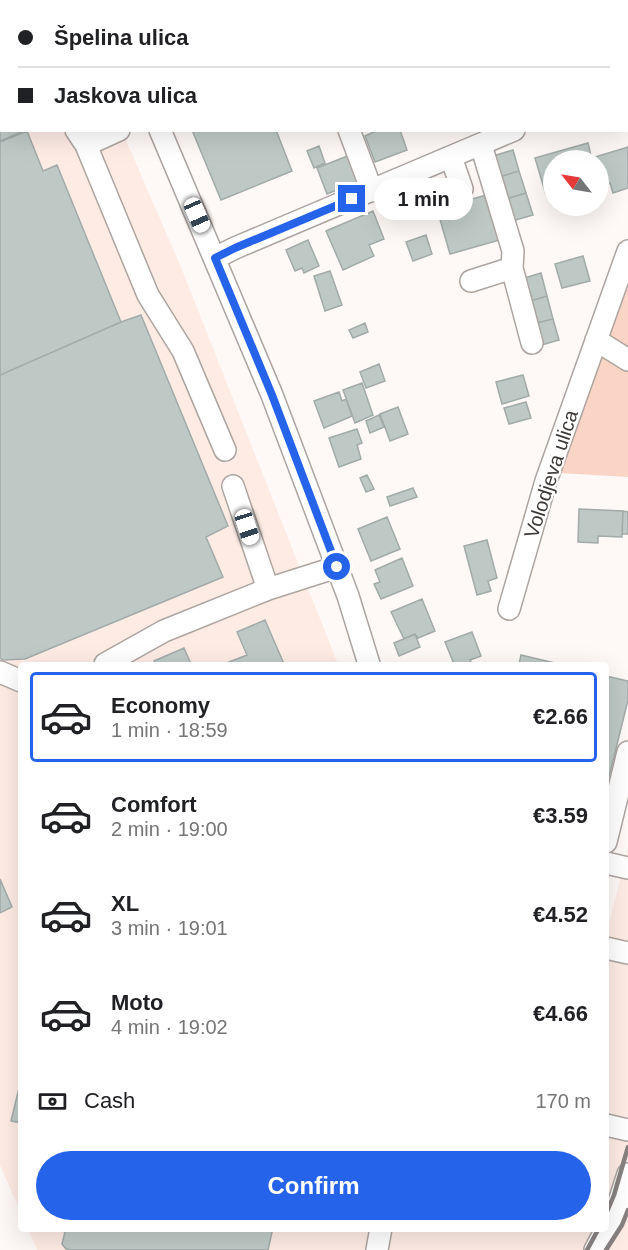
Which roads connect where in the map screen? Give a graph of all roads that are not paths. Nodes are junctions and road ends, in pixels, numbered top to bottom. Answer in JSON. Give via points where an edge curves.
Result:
{"nodes":[{"id":1,"x":110,"y":132,"type":"edge"},
{"id":2,"x":161,"y":132,"type":"edge"},
{"id":3,"x":350,"y":132,"type":"edge"},
{"id":4,"x":510,"y":132,"type":"edge"},
{"id":5,"x":81,"y":138,"type":"edge"},
{"id":6,"x":481,"y":145,"type":"junction"},
{"id":7,"x":451,"y":157,"type":"junction"},
{"id":8,"x":462,"y":189,"type":"dead end"},
{"id":9,"x":372,"y":191,"type":"junction"},
{"id":10,"x":628,"y":251,"type":"edge"},
{"id":11,"x":215,"y":258,"type":"junction"},
{"id":12,"x":512,"y":268,"type":"junction"},
{"id":13,"x":471,"y":281,"type":"dead end"},
{"id":14,"x":596,"y":340,"type":"junction"},
{"id":15,"x":532,"y":343,"type":"dead end"},
{"id":16,"x":628,"y":360,"type":"edge"},
{"id":17,"x":225,"y":450,"type":"dead end"},
{"id":18,"x":233,"y":486,"type":"dead end"},
{"id":19,"x":337,"y":567,"type":"junction"},
{"id":20,"x":268,"y":589,"type":"junction"},
{"id":21,"x":509,"y":609,"type":"dead end"},
{"id":22,"x":109,"y":662,"type":"edge"},
{"id":23,"x":368,"y":662,"type":"edge"},
{"id":24,"x":0,"y":672,"type":"edge"},
{"id":25,"x":18,"y":680,"type":"edge"},
{"id":26,"x":628,"y":752,"type":"edge"},
{"id":27,"x":609,"y":830,"type":"edge"},
{"id":28,"x":609,"y":864,"type":"edge"},
{"id":29,"x":628,"y":868,"type":"edge"},
{"id":30,"x":609,"y":949,"type":"edge"},
{"id":31,"x":628,"y":953,"type":"edge"},
{"id":32,"x":609,"y":1126,"type":"edge"},
{"id":33,"x":628,"y":1130,"type":"edge"},
{"id":34,"x":628,"y":1174,"type":"edge"},
{"id":35,"x":609,"y":1224,"type":"edge"},
{"id":36,"x":380,"y":1232,"type":"edge"},
{"id":37,"x":605,"y":1232,"type":"edge"},
{"id":38,"x":377,"y":1250,"type":"edge"},
{"id":39,"x":595,"y":1250,"type":"edge"}],
"edges":[{"from":1,"to":5,"type":"street"},
{"from":2,"to":11,"type":"street"},
{"from":3,"to":9,"type":"street"},
{"from":4,"to":6,"type":"street"},
{"from":5,"to":17,"type":"street","via":[[148,295],[183,351]]},
{"from":6,"to":7,"type":"street"},
{"from":6,"to":12,"type":"street","via":[[513,251]]},
{"from":7,"to":8,"type":"street"},
{"from":7,"to":9,"type":"street"},
{"from":9,"to":11,"type":"street"},
{"from":10,"to":14,"type":"street","name":"Volodjeva ulica"},
{"from":11,"to":19,"type":"street"},
{"from":12,"to":13,"type":"street"},
{"from":12,"to":15,"type":"street"},
{"from":14,"to":16,"type":"street"},
{"from":14,"to":21,"type":"street","name":"Volodjeva ulica","via":[[546,482]]},
{"from":18,"to":20,"type":"street"},
{"from":19,"to":20,"type":"street"},
{"from":19,"to":23,"type":"street"},
{"from":20,"to":22,"type":"street","via":[[164,631]]},
{"from":24,"to":25,"type":"street"},
{"from":26,"to":27,"type":"street"},
{"from":28,"to":29,"type":"street"},
{"from":30,"to":31,"type":"street"},
{"from":32,"to":33,"type":"street"},
{"from":34,"to":35,"type":"street"},
{"from":36,"to":38,"type":"street"},
{"from":37,"to":39,"type":"street"}]}
